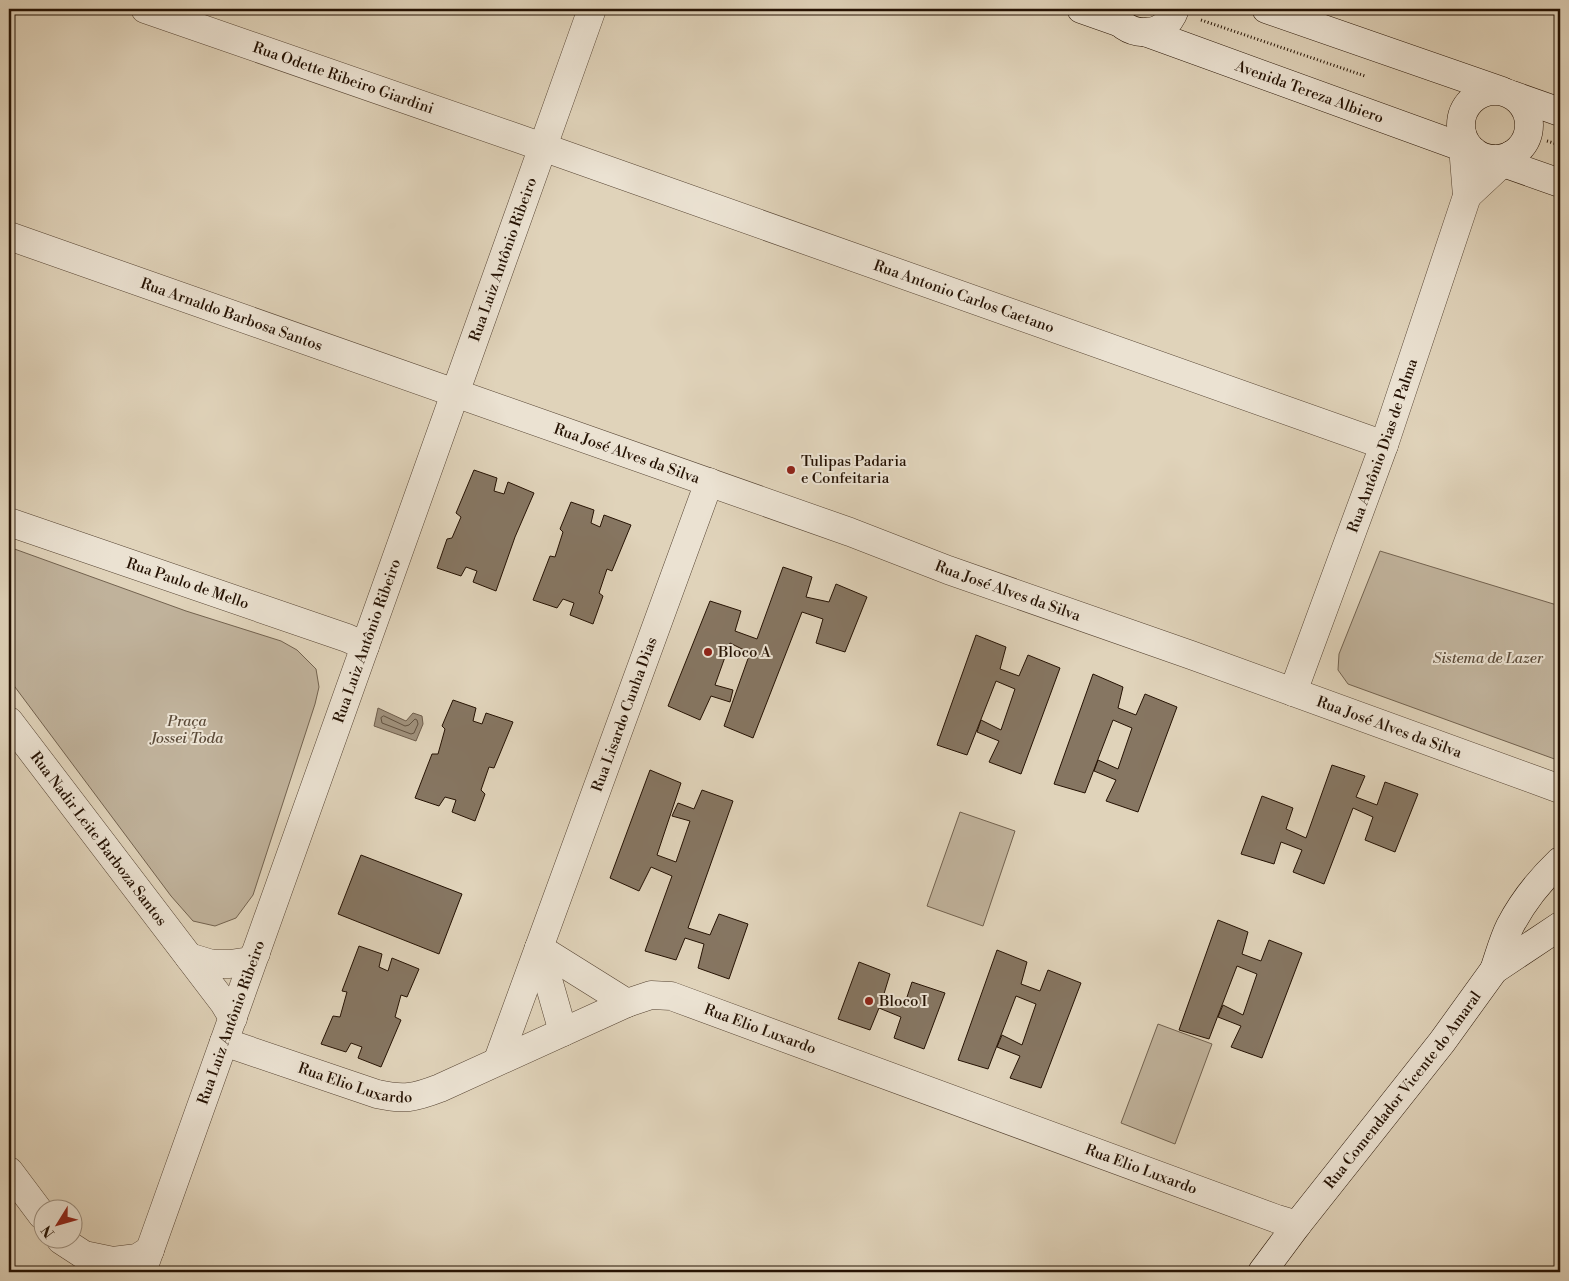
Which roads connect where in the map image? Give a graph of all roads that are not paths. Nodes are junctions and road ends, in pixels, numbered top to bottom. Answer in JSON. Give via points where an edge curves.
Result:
{"nodes":[{"id":1,"x":145,"y":9,"type":"edge"},
{"id":2,"x":592,"y":9,"type":"edge"},
{"id":3,"x":1081,"y":9,"type":"edge"},
{"id":4,"x":1175,"y":9,"type":"edge"},
{"id":5,"x":1266,"y":9,"type":"edge"},
{"id":6,"x":1114,"y":15,"type":"edge"},
{"id":7,"x":1145,"y":32,"type":"junction"},
{"id":8,"x":1507,"y":93,"type":"junction"},
{"id":9,"x":1560,"y":112,"type":"edge"},
{"id":10,"x":543,"y":147,"type":"junction"},
{"id":11,"x":1484,"y":152,"type":"junction"},
{"id":12,"x":1560,"y":183,"type":"edge"},
{"id":13,"x":1467,"y":196,"type":"junction"},
{"id":14,"x":9,"y":236,"type":"edge"},
{"id":15,"x":455,"y":394,"type":"junction"},
{"id":16,"x":1384,"y":446,"type":"junction"},
{"id":17,"x":709,"y":482,"type":"junction"},
{"id":18,"x":9,"y":522,"type":"edge"},
{"id":19,"x":365,"y":646,"type":"junction"},
{"id":20,"x":1293,"y":692,"type":"junction"},
{"id":21,"x":9,"y":720,"type":"edge"},
{"id":22,"x":1560,"y":789,"type":"edge"},
{"id":23,"x":1560,"y":861,"type":"edge"},
{"id":24,"x":1560,"y":926,"type":"edge"},
{"id":25,"x":539,"y":948,"type":"junction"},
{"id":26,"x":256,"y":953,"type":"junction"},
{"id":27,"x":189,"y":957,"type":"junction"},
{"id":28,"x":1494,"y":970,"type":"junction"},
{"id":29,"x":627,"y":1003,"type":"junction"},
{"id":30,"x":228,"y":1030,"type":"junction"},
{"id":31,"x":563,"y":1032,"type":"junction"},
{"id":32,"x":498,"y":1060,"type":"junction"},
{"id":33,"x":9,"y":1171,"type":"edge"},
{"id":34,"x":32,"y":1202,"type":"edge"},
{"id":35,"x":1297,"y":1225,"type":"junction"},
{"id":36,"x":68,"y":1248,"type":"edge"},
{"id":37,"x":74,"y":1248,"type":"edge"},
{"id":38,"x":146,"y":1261,"type":"edge"},
{"id":39,"x":86,"y":1272,"type":"edge"},
{"id":40,"x":1262,"y":1272,"type":"edge"}],
"edges":[{"from":1,"to":10,"type":"street","name":"Rua Odette Ribeiro Giardini"},
{"from":2,"to":10,"type":"street","name":"Rua Luiz Antônio Ribeiro"},
{"from":3,"to":6,"type":"street"},
{"from":4,"to":7,"type":"street","via":[[1168,22]]},
{"from":5,"to":8,"type":"street"},
{"from":6,"to":7,"type":"street","name":"Avenida Tereza Albiero","via":[[1130,30]]},
{"from":7,"to":11,"type":"street","name":"Avenida Tereza Albiero"},
{"from":8,"to":9,"type":"street"},
{"from":8,"to":11,"type":"street","via":[[1520,101],[1526,110],[1529,120],[1526,140],[1520,148]]},
{"from":8,"to":11,"type":"street","via":[[1482,92],[1466,105],[1461,114],[1460,124]]},
{"from":10,"to":15,"type":"street","name":"Rua Luiz Antônio Ribeiro"},
{"from":10,"to":16,"type":"street","name":"Rua Antonio Carlos Caetano"},
{"from":11,"to":12,"type":"street","name":"Avenida Tereza Albiero"},
{"from":11,"to":13,"type":"street","name":"Rua Antônio Dias de Palma"},
{"from":11,"to":13,"type":"street","name":"Rua Antônio Dias de Palma"},
{"from":13,"to":16,"type":"street","name":"Rua Antônio Dias de Palma"},
{"from":14,"to":15,"type":"street","name":"Rua Arnaldo Barbosa Santos"},
{"from":15,"to":17,"type":"street","name":"Rua José Alves da Silva"},
{"from":15,"to":19,"type":"street","name":"Rua Luiz Antônio Ribeiro"},
{"from":16,"to":20,"type":"street","name":"Rua Antônio Dias de Palma"},
{"from":17,"to":20,"type":"street","name":"Rua José Alves da Silva"},
{"from":17,"to":25,"type":"street","name":"Rua Lisardo Cunha Dias"},
{"from":18,"to":19,"type":"street","name":"Rua Paulo de Mello"},
{"from":19,"to":26,"type":"street","name":"Rua Luiz Antônio Ribeiro"},
{"from":20,"to":22,"type":"street","name":"Rua José Alves da Silva"},
{"from":21,"to":27,"type":"street","name":"Rua Nadir Leite Barboza Santos"},
{"from":23,"to":28,"type":"street","via":[[1523,904],[1509,928]]},
{"from":24,"to":28,"type":"street","name":"Rua Comendador Vicente do Amaral"},
{"from":25,"to":29,"type":"street"},
{"from":25,"to":31,"type":"street"},
{"from":25,"to":32,"type":"street","name":"Rua Lisardo Cunha Dias"},
{"from":26,"to":27,"type":"street","via":[[250,961],[230,964],[212,964]]},
{"from":26,"to":30,"type":"street","name":"Rua Luiz Antônio Ribeiro"},
{"from":27,"to":30,"type":"street","name":"Rua Nadir Leite Barboza Santos","via":[[224,1003]]},
{"from":28,"to":35,"type":"street","name":"Rua Comendador Vicente do Amaral","via":[[1442,1042]]},
{"from":29,"to":31,"type":"street","name":"Rua Elio Luxardo"},
{"from":29,"to":35,"type":"street","name":"Rua Elio Luxardo","via":[[651,995],[671,996]]},
{"from":30,"to":32,"type":"street","name":"Rua Elio Luxardo","via":[[377,1094],[394,1098],[427,1093]]},
{"from":30,"to":38,"type":"street","name":"Rua Luiz Antônio Ribeiro"},
{"from":31,"to":32,"type":"street","name":"Rua Elio Luxardo"},
{"from":33,"to":34,"type":"street"},
{"from":35,"to":40,"type":"street","name":"Rua Comendador Vicente do Amaral"},
{"from":36,"to":39,"type":"street"},
{"from":37,"to":38,"type":"street","via":[[84,1255],[113,1261],[137,1258]]}]}
